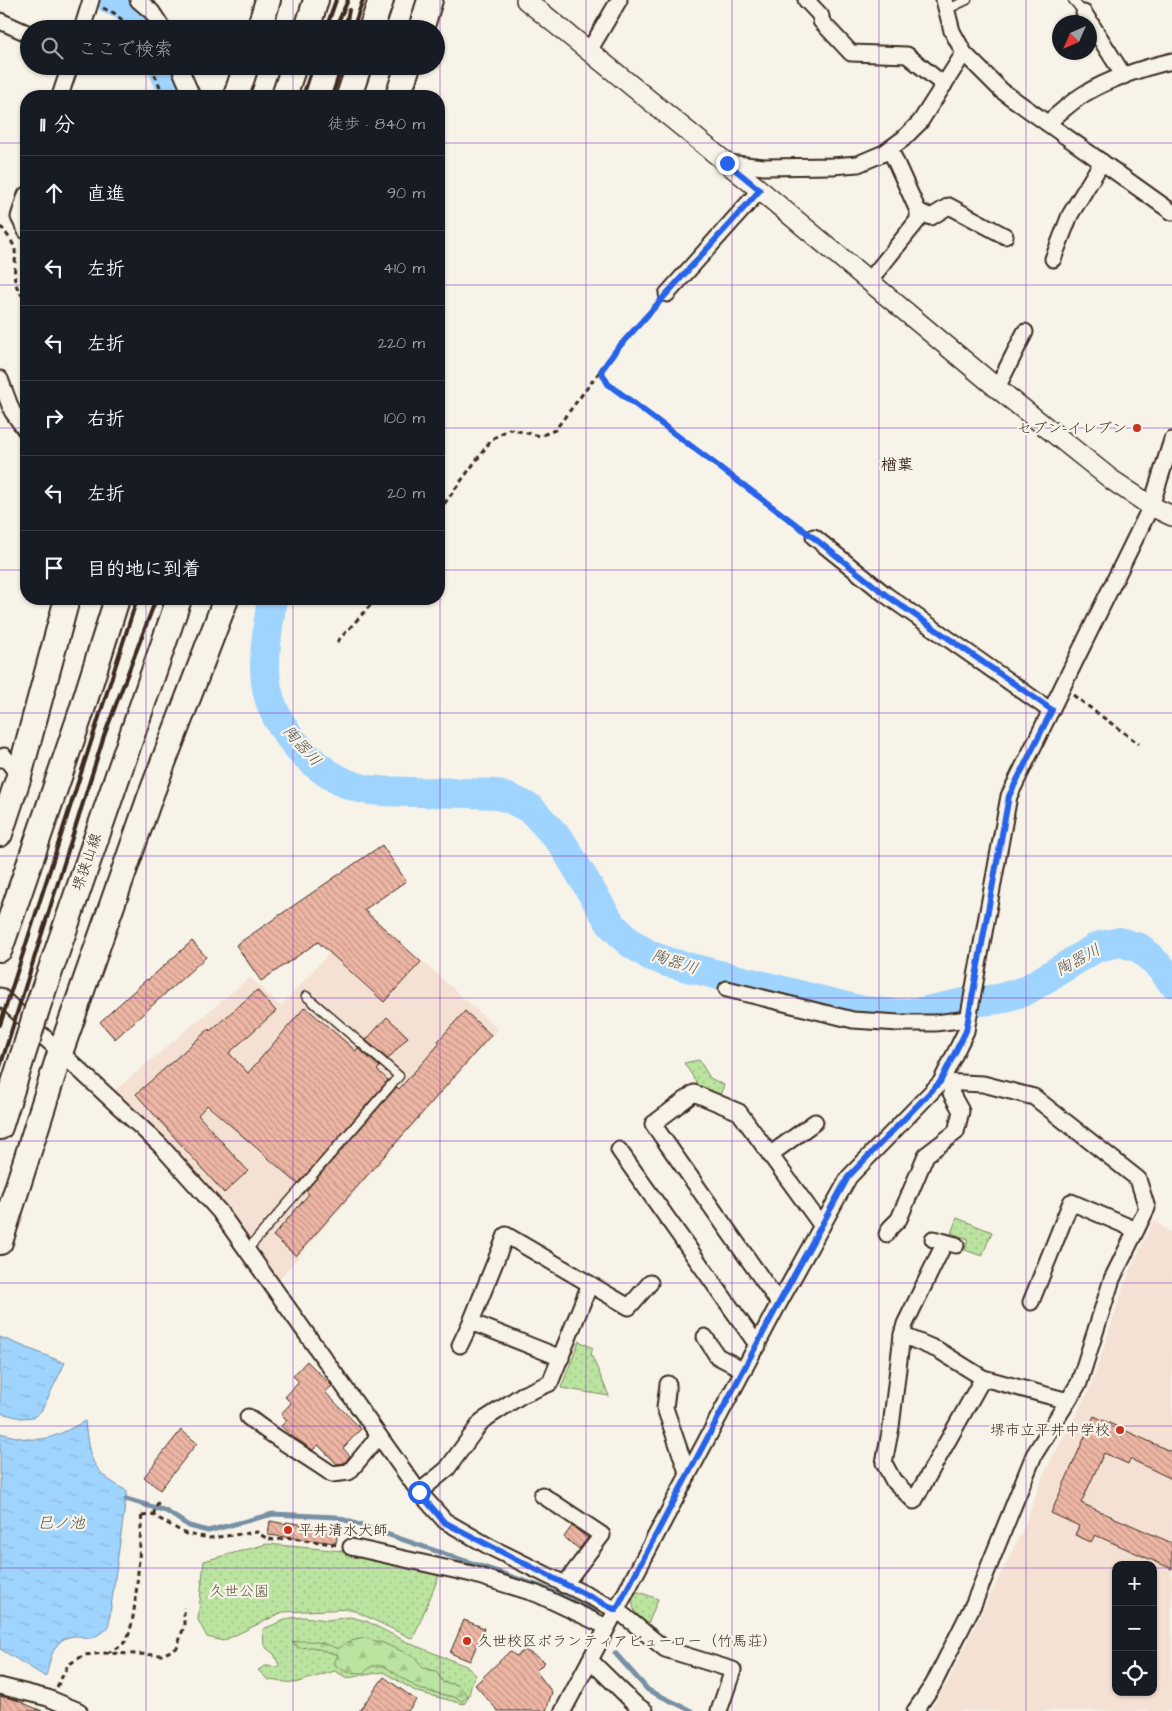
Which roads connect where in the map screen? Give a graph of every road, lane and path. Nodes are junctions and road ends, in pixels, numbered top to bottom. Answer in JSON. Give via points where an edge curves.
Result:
{"nodes":[{"id":1,"x":138,"y":0,"type":"edge"},
{"id":2,"x":268,"y":0,"type":"edge"},
{"id":3,"x":316,"y":0,"type":"edge"},
{"id":4,"x":381,"y":0,"type":"edge"},
{"id":5,"x":430,"y":0,"type":"edge"},
{"id":6,"x":526,"y":0,"type":"edge"},
{"id":7,"x":619,"y":0,"type":"edge"},
{"id":8,"x":806,"y":0,"type":"edge"},
{"id":9,"x":967,"y":0,"type":"edge"},
{"id":10,"x":1072,"y":0,"type":"edge"},
{"id":11,"x":91,"y":1,"type":"edge"},
{"id":12,"x":945,"y":5,"type":"edge"},
{"id":13,"x":1084,"y":13,"type":"joint"},
{"id":14,"x":85,"y":20,"type":"edge"},
{"id":15,"x":122,"y":20,"type":"edge"},
{"id":16,"x":157,"y":20,"type":"edge"},
{"id":17,"x":262,"y":20,"type":"edge"},
{"id":18,"x":310,"y":20,"type":"edge"},
{"id":19,"x":374,"y":20,"type":"edge"},
{"id":20,"x":424,"y":20,"type":"edge"},
{"id":21,"x":0,"y":21,"type":"edge"},
{"id":22,"x":20,"y":30,"type":"edge"},
{"id":23,"x":589,"y":51,"type":"junction"},
{"id":24,"x":964,"y":53,"type":"junction"},
{"id":25,"x":1172,"y":61,"type":"edge"},
{"id":26,"x":67,"y":75,"type":"edge"},
{"id":27,"x":155,"y":75,"type":"edge"},
{"id":28,"x":183,"y":75,"type":"edge"},
{"id":29,"x":243,"y":75,"type":"edge"},
{"id":30,"x":291,"y":75,"type":"edge"},
{"id":31,"x":355,"y":75,"type":"edge"},
{"id":32,"x":405,"y":75,"type":"edge"},
{"id":33,"x":1124,"y":76,"type":"junction"},
{"id":34,"x":944,"y":85,"type":"junction"},
{"id":35,"x":62,"y":90,"type":"edge"},
{"id":36,"x":161,"y":90,"type":"edge"},
{"id":37,"x":189,"y":90,"type":"edge"},
{"id":38,"x":238,"y":90,"type":"edge"},
{"id":39,"x":286,"y":90,"type":"edge"},
{"id":40,"x":350,"y":90,"type":"edge"},
{"id":41,"x":400,"y":90,"type":"edge"},
{"id":42,"x":1047,"y":123,"type":"junction"},
{"id":43,"x":890,"y":149,"type":"junction"},
{"id":44,"x":1102,"y":162,"type":"junction"},
{"id":45,"x":727,"y":163,"type":"junction"},
{"id":46,"x":760,"y":190,"type":"junction"},
{"id":47,"x":918,"y":212,"type":"junction"},
{"id":48,"x":1172,"y":212,"type":"edge"},
{"id":49,"x":0,"y":227,"type":"edge"},
{"id":50,"x":1005,"y":236,"type":"dead end"},
{"id":51,"x":1053,"y":259,"type":"dead end"},
{"id":52,"x":869,"y":281,"type":"junction"},
{"id":53,"x":20,"y":292,"type":"edge"},
{"id":54,"x":667,"y":294,"type":"joint"},
{"id":55,"x":1025,"y":332,"type":"dead end"},
{"id":56,"x":601,"y":371,"type":"junction"},
{"id":57,"x":0,"y":379,"type":"edge"},
{"id":58,"x":997,"y":388,"type":"junction"},
{"id":59,"x":20,"y":422,"type":"edge"},
{"id":60,"x":1172,"y":440,"type":"edge"},
{"id":61,"x":445,"y":503,"type":"edge"},
{"id":62,"x":1151,"y":506,"type":"junction"},
{"id":63,"x":1172,"y":516,"type":"edge"},
{"id":64,"x":814,"y":538,"type":"joint"},
{"id":65,"x":66,"y":605,"type":"edge"},
{"id":66,"x":115,"y":605,"type":"edge"},
{"id":67,"x":177,"y":605,"type":"edge"},
{"id":68,"x":224,"y":605,"type":"edge"},
{"id":69,"x":371,"y":605,"type":"edge"},
{"id":70,"x":337,"y":642,"type":"dead end"},
{"id":71,"x":1063,"y":686,"type":"junction"},
{"id":72,"x":1052,"y":710,"type":"junction"},
{"id":73,"x":1139,"y":744,"type":"dead end"},
{"id":74,"x":0,"y":759,"type":"edge"},
{"id":75,"x":19,"y":776,"type":"junction"},
{"id":76,"x":0,"y":834,"type":"edge"},
{"id":77,"x":0,"y":949,"type":"edge"},
{"id":78,"x":727,"y":989,"type":"dead end"},
{"id":79,"x":0,"y":996,"type":"edge"},
{"id":80,"x":306,"y":996,"type":"dead end"},
{"id":81,"x":969,"y":1016,"type":"junction"},
{"id":82,"x":60,"y":1053,"type":"junction"},
{"id":83,"x":947,"y":1082,"type":"junction"},
{"id":84,"x":815,"y":1122,"type":"dead end"},
{"id":85,"x":0,"y":1127,"type":"edge"},
{"id":86,"x":618,"y":1150,"type":"dead end"},
{"id":87,"x":771,"y":1154,"type":"junction"},
{"id":88,"x":822,"y":1226,"type":"junction"},
{"id":89,"x":1136,"y":1230,"type":"junction"},
{"id":90,"x":887,"y":1234,"type":"dead end"},
{"id":91,"x":0,"y":1242,"type":"edge"},
{"id":92,"x":944,"y":1242,"type":"dead end"},
{"id":93,"x":247,"y":1250,"type":"junction"},
{"id":94,"x":650,"y":1283,"type":"dead end"},
{"id":95,"x":590,"y":1284,"type":"junction"},
{"id":96,"x":1031,"y":1302,"type":"dead end"},
{"id":97,"x":779,"y":1303,"type":"junction"},
{"id":98,"x":471,"y":1322,"type":"junction"},
{"id":99,"x":902,"y":1335,"type":"junction"},
{"id":100,"x":705,"y":1338,"type":"dead end"},
{"id":101,"x":460,"y":1345,"type":"dead end"},
{"id":102,"x":758,"y":1346,"type":"junction"},
{"id":103,"x":561,"y":1358,"type":"junction"},
{"id":104,"x":744,"y":1370,"type":"junction"},
{"id":105,"x":983,"y":1378,"type":"junction"},
{"id":106,"x":668,"y":1384,"type":"dead end"},
{"id":107,"x":1068,"y":1401,"type":"junction"},
{"id":108,"x":248,"y":1417,"type":"dead end"},
{"id":109,"x":379,"y":1436,"type":"junction"},
{"id":110,"x":688,"y":1475,"type":"junction"},
{"id":111,"x":419,"y":1492,"type":"junction"},
{"id":112,"x":542,"y":1495,"type":"dead end"},
{"id":113,"x":159,"y":1500,"type":"dead end"},
{"id":114,"x":153,"y":1515,"type":"junction"},
{"id":115,"x":351,"y":1547,"type":"joint"},
{"id":116,"x":564,"y":1585,"type":"junction"},
{"id":117,"x":184,"y":1607,"type":"dead end"},
{"id":118,"x":616,"y":1610,"type":"junction"},
{"id":119,"x":607,"y":1627,"type":"junction"},
{"id":120,"x":106,"y":1653,"type":"junction"},
{"id":121,"x":590,"y":1660,"type":"junction"},
{"id":122,"x":0,"y":1686,"type":"edge"},
{"id":123,"x":54,"y":1700,"type":"junction"},
{"id":124,"x":79,"y":1711,"type":"edge"},
{"id":125,"x":563,"y":1711,"type":"edge"},
{"id":126,"x":645,"y":1711,"type":"edge"},
{"id":127,"x":719,"y":1711,"type":"edge"},
{"id":128,"x":916,"y":1711,"type":"edge"}],
"edges":[{"from":1,"to":16,"type":"street"},
{"from":2,"to":17,"type":"main road"},
{"from":3,"to":18,"type":"main road"},
{"from":4,"to":19,"type":"main road"},
{"from":5,"to":20,"type":"main road"},
{"from":6,"to":23,"type":"street"},
{"from":7,"to":23,"type":"street"},
{"from":8,"to":34,"type":"street","via":[[851,53],[907,55]]},
{"from":9,"to":12,"type":"lane"},
{"from":10,"to":13,"type":"lane"},
{"from":11,"to":14,"type":"street"},
{"from":11,"to":15,"type":"path"},
{"from":12,"to":24,"type":"street","via":[[952,31]]},
{"from":13,"to":33,"type":"street"},
{"from":21,"to":22,"type":"street"},
{"from":23,"to":45,"type":"street"},
{"from":24,"to":34,"type":"street"},
{"from":24,"to":42,"type":"street","via":[[1002,91]]},
{"from":25,"to":33,"type":"street"},
{"from":26,"to":35,"type":"street"},
{"from":27,"to":36,"type":"path"},
{"from":28,"to":37,"type":"street"},
{"from":29,"to":38,"type":"main road"},
{"from":30,"to":39,"type":"main road"},
{"from":31,"to":40,"type":"main road"},
{"from":32,"to":41,"type":"main road"},
{"from":33,"to":42,"type":"street","via":[[1084,95]]},
{"from":34,"to":43,"type":"street","via":[[920,122]]},
{"from":42,"to":44,"type":"street"},
{"from":43,"to":45,"type":"street","via":[[858,164],[764,167]]},
{"from":43,"to":47,"type":"street"},
{"from":44,"to":48,"type":"street"},
{"from":44,"to":51,"type":"street","via":[[1070,215]]},
{"from":45,"to":46,"type":"street"},
{"from":46,"to":52,"type":"street"},
{"from":46,"to":54,"type":"street"},
{"from":47,"to":50,"type":"street","via":[[931,216],[948,206]]},
{"from":47,"to":52,"type":"street","via":[[918,220]]},
{"from":49,"to":53,"type":"path","via":[[15,248],[14,278]]},
{"from":52,"to":58,"type":"street"},
{"from":54,"to":56,"type":"path"},
{"from":55,"to":58,"type":"street"},
{"from":56,"to":61,"type":"path","via":[[555,430],[540,436],[509,429],[492,440]]},
{"from":56,"to":64,"type":"path","via":[[608,384]]},
{"from":57,"to":59,"type":"street"},
{"from":58,"to":62,"type":"street","via":[[1112,480]]},
{"from":60,"to":62,"type":"street"},
{"from":62,"to":63,"type":"street"},
{"from":62,"to":71,"type":"street"},
{"from":64,"to":72,"type":"street","via":[[886,595]]},
{"from":65,"to":75,"type":"main road"},
{"from":66,"to":77,"type":"main road"},
{"from":67,"to":85,"type":"main road","name":"堺狭山線","bridge":true,"via":[[37,1009]]},
{"from":68,"to":82,"type":"main road","via":[[150,797]]},
{"from":69,"to":70,"type":"path"},
{"from":71,"to":72,"type":"street"},
{"from":71,"to":73,"type":"path"},
{"from":72,"to":81,"type":"street","via":[[1009,796]]},
{"from":74,"to":75,"type":"street","via":[[4,756]]},
{"from":75,"to":76,"type":"main road"},
{"from":78,"to":81,"type":"street","via":[[853,1020],[935,1023]]},
{"from":79,"to":82,"type":"street"},
{"from":80,"to":93,"type":"lane","via":[[399,1076]]},
{"from":81,"to":83,"type":"street"},
{"from":82,"to":91,"type":"main road"},
{"from":82,"to":93,"type":"street","via":[[159,1144],[219,1211]]},
{"from":83,"to":88,"type":"street","via":[[848,1177]]},
{"from":83,"to":89,"type":"street","via":[[983,1084],[1034,1097],[1138,1179],[1146,1208]]},
{"from":83,"to":90,"type":"street","via":[[961,1111],[956,1132],[926,1155],[899,1219]]},
{"from":84,"to":87,"type":"street"},
{"from":86,"to":102,"type":"street"},
{"from":87,"to":88,"type":"street"},
{"from":87,"to":97,"type":"street","via":[[740,1112],[694,1093],[653,1124]]},
{"from":88,"to":97,"type":"street"},
{"from":89,"to":96,"type":"street","via":[[1070,1202]]},
{"from":89,"to":107,"type":"street","via":[[1112,1279],[1079,1383]]},
{"from":92,"to":99,"type":"street"},
{"from":93,"to":109,"type":"street"},
{"from":94,"to":95,"type":"street","via":[[629,1307]]},
{"from":95,"to":98,"type":"street","via":[[506,1235]]},
{"from":95,"to":103,"type":"street"},
{"from":97,"to":102,"type":"street"},
{"from":98,"to":101,"type":"street"},
{"from":98,"to":103,"type":"street"},
{"from":99,"to":105,"type":"street","via":[[938,1350]]},
{"from":99,"to":105,"type":"street","via":[[884,1463],[893,1480],[914,1501]]},
{"from":100,"to":104,"type":"street","via":[[717,1356]]},
{"from":102,"to":104,"type":"street"},
{"from":103,"to":111,"type":"street","via":[[550,1383],[522,1395],[482,1421],[446,1469]]},
{"from":104,"to":110,"type":"street"},
{"from":105,"to":107,"type":"street"},
{"from":106,"to":110,"type":"street","via":[[665,1408]]},
{"from":107,"to":128,"type":"street","via":[[1034,1455],[974,1603],[934,1685]]},
{"from":108,"to":109,"type":"street","via":[[332,1474],[349,1472]]},
{"from":109,"to":111,"type":"street"},
{"from":110,"to":118,"type":"street"},
{"from":111,"to":116,"type":"street","via":[[444,1522]]},
{"from":112,"to":116,"type":"street","via":[[602,1535]]},
{"from":113,"to":114,"type":"path"},
{"from":114,"to":115,"type":"path","via":[[186,1534],[210,1538],[257,1532],[266,1539],[279,1541],[286,1538]]},
{"from":114,"to":120,"type":"path","via":[[142,1514],[133,1621],[127,1640]]},
{"from":115,"to":119,"type":"street","via":[[500,1582],[537,1594]]},
{"from":116,"to":118,"type":"street"},
{"from":117,"to":120,"type":"path","via":[[184,1626],[177,1648],[162,1655]]},
{"from":118,"to":119,"type":"street"},
{"from":118,"to":127,"type":"street","via":[[665,1649],[733,1670]]},
{"from":119,"to":121,"type":"street"},
{"from":120,"to":123,"type":"path","via":[[84,1655],[68,1665],[60,1678]]},
{"from":121,"to":125,"type":"street"},
{"from":121,"to":126,"type":"street"},
{"from":122,"to":123,"type":"street"},
{"from":123,"to":124,"type":"street"}]}
